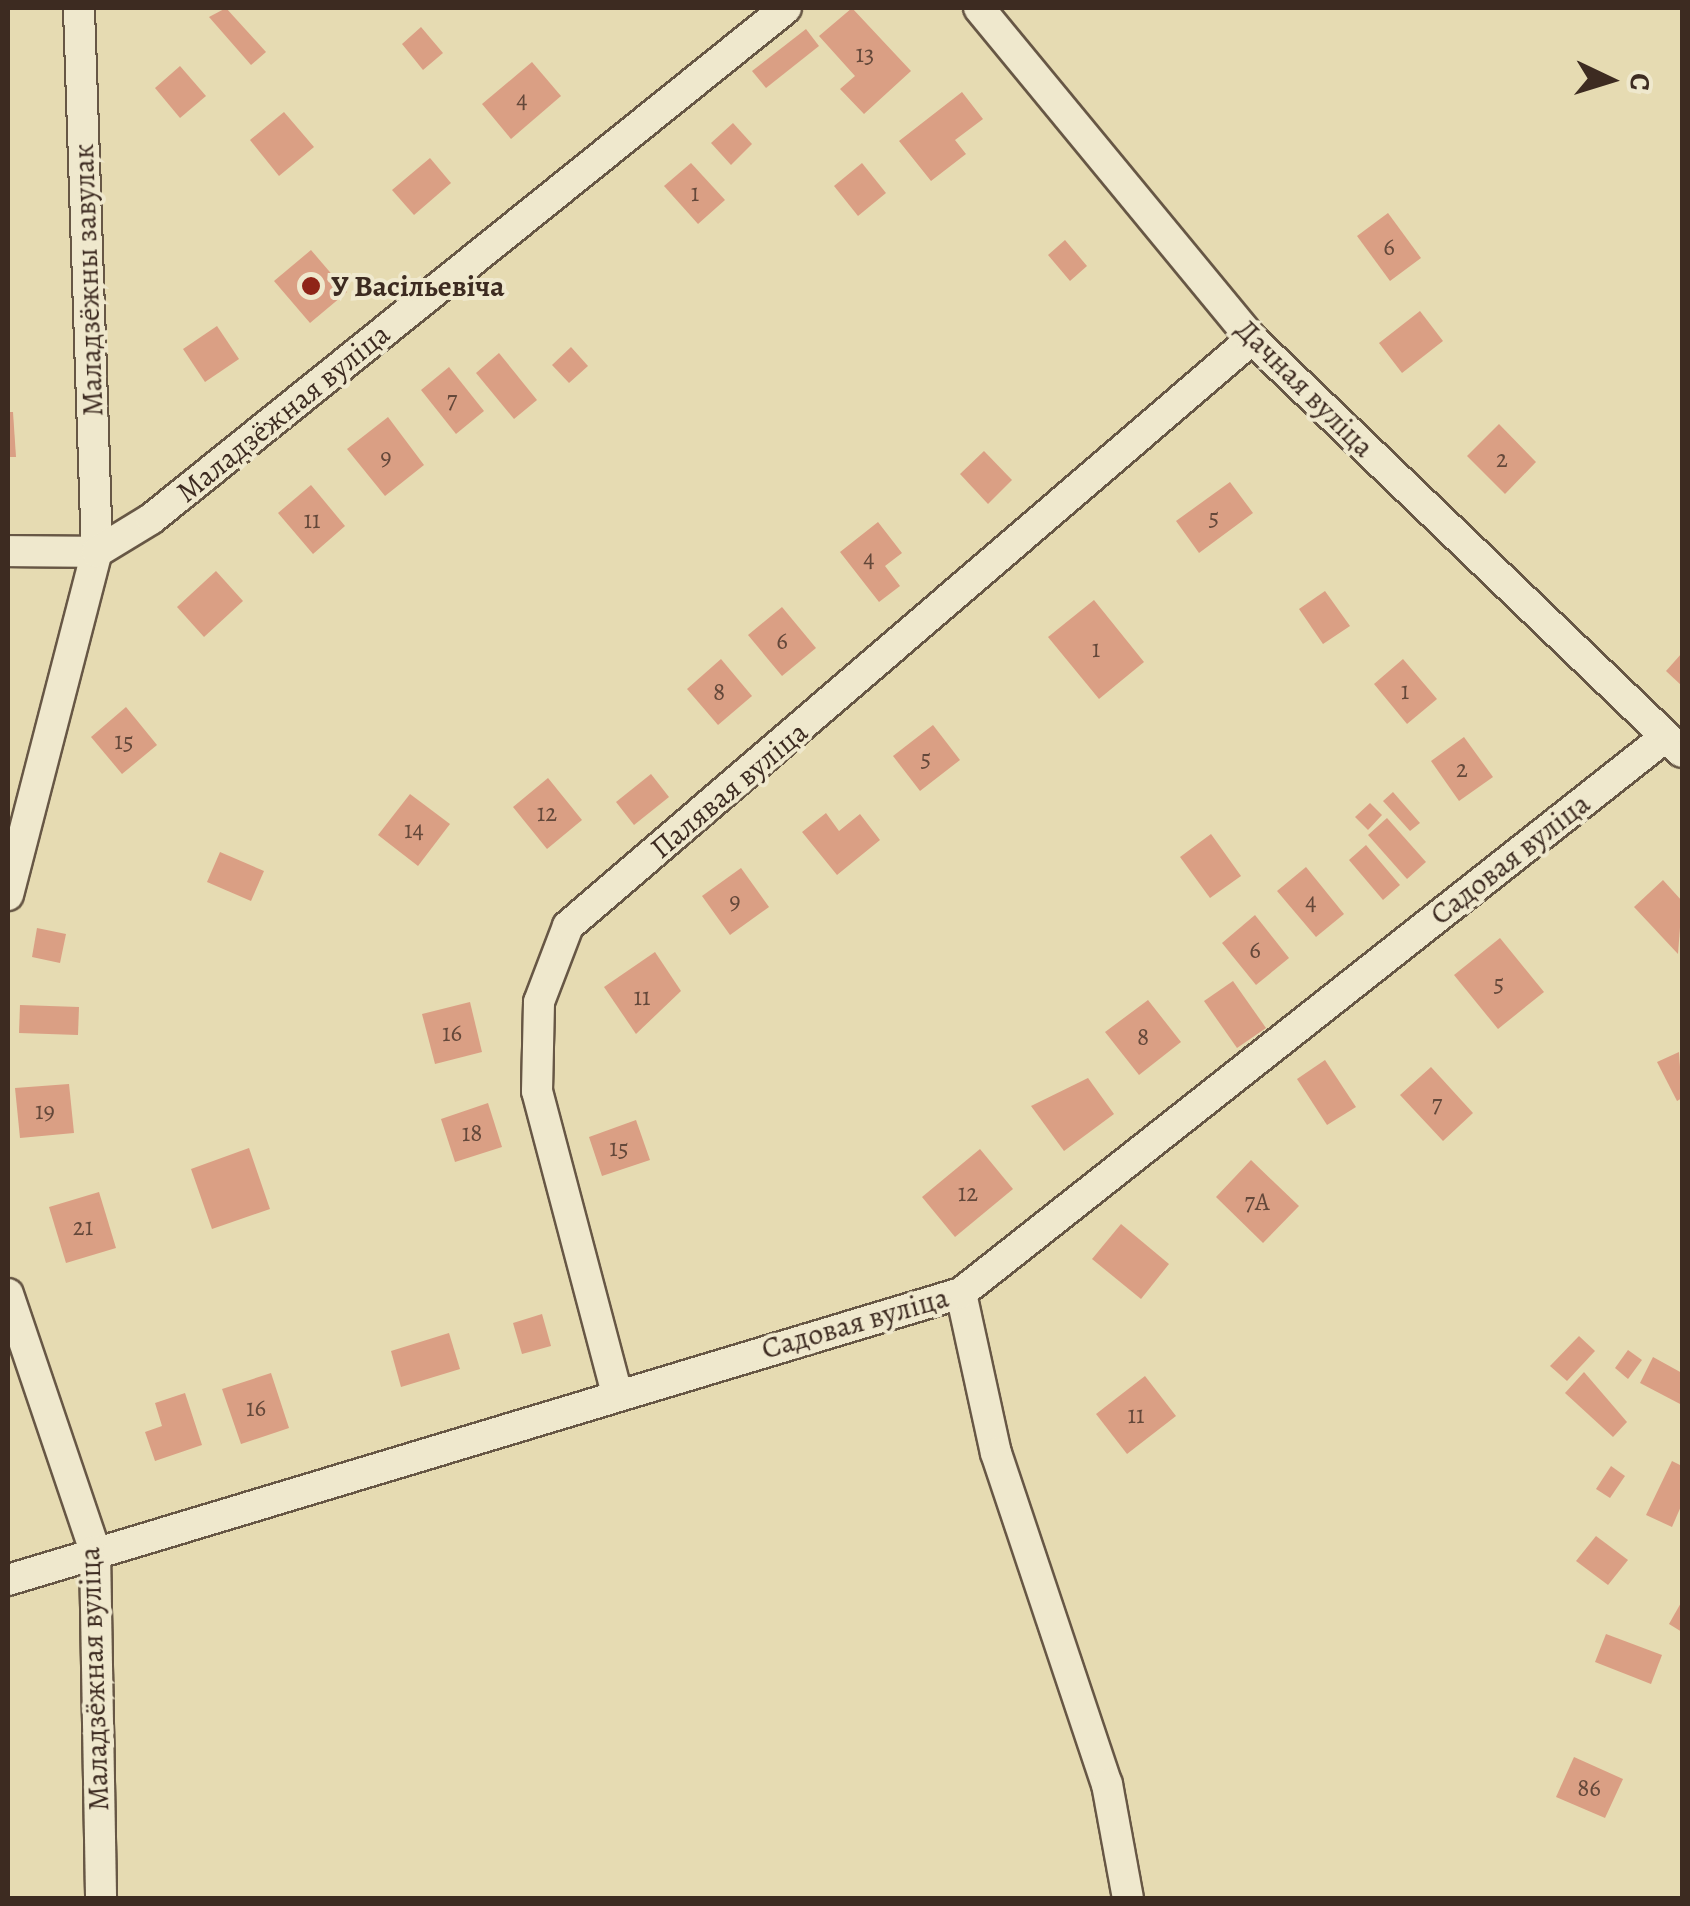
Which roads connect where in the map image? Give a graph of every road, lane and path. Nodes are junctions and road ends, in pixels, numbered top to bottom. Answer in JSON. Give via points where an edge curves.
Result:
{"nodes":[{"id":1,"x":79,"y":8,"type":"edge"},
{"id":2,"x":786,"y":8,"type":"edge"},
{"id":3,"x":978,"y":8,"type":"edge"},
{"id":4,"x":1252,"y":339,"type":"junction"},
{"id":5,"x":8,"y":551,"type":"edge"},
{"id":6,"x":97,"y":552,"type":"junction"},
{"id":7,"x":1673,"y":745,"type":"edge"},
{"id":8,"x":8,"y":895,"type":"edge"},
{"id":9,"x":962,"y":1293,"type":"junction"},
{"id":10,"x":8,"y":1294,"type":"edge"},
{"id":11,"x":616,"y":1390,"type":"junction"},
{"id":12,"x":96,"y":1551,"type":"junction"},
{"id":13,"x":8,"y":1580,"type":"edge"},
{"id":14,"x":101,"y":1898,"type":"edge"},
{"id":15,"x":1128,"y":1898,"type":"edge"}],
"edges":[{"from":1,"to":6,"type":"street","name":"Маладзёжны завулак"},
{"from":2,"to":6,"type":"street","name":"Маладзёжная вуліца","via":[[150,519]]},
{"from":3,"to":4,"type":"street","name":"Дачная вуліца"},
{"from":4,"to":7,"type":"street","name":"Дачная вуліца"},
{"from":4,"to":11,"type":"street","name":"Палявая вуліца","via":[[568,926],[539,1002],[538,1091]]},
{"from":5,"to":6,"type":"street"},
{"from":6,"to":8,"type":"street"},
{"from":7,"to":9,"type":"street","name":"Садовая вуліца"},
{"from":9,"to":11,"type":"street","name":"Садовая вуліца"},
{"from":9,"to":15,"type":"street","via":[[996,1454],[1107,1784]]},
{"from":10,"to":12,"type":"street","name":"Маладзёжная вуліца"},
{"from":11,"to":12,"type":"street","name":"Садовая вуліца"},
{"from":12,"to":13,"type":"street","name":"Садовая вуліца"},
{"from":12,"to":14,"type":"street","name":"Маладзёжная вуліца"}]}
